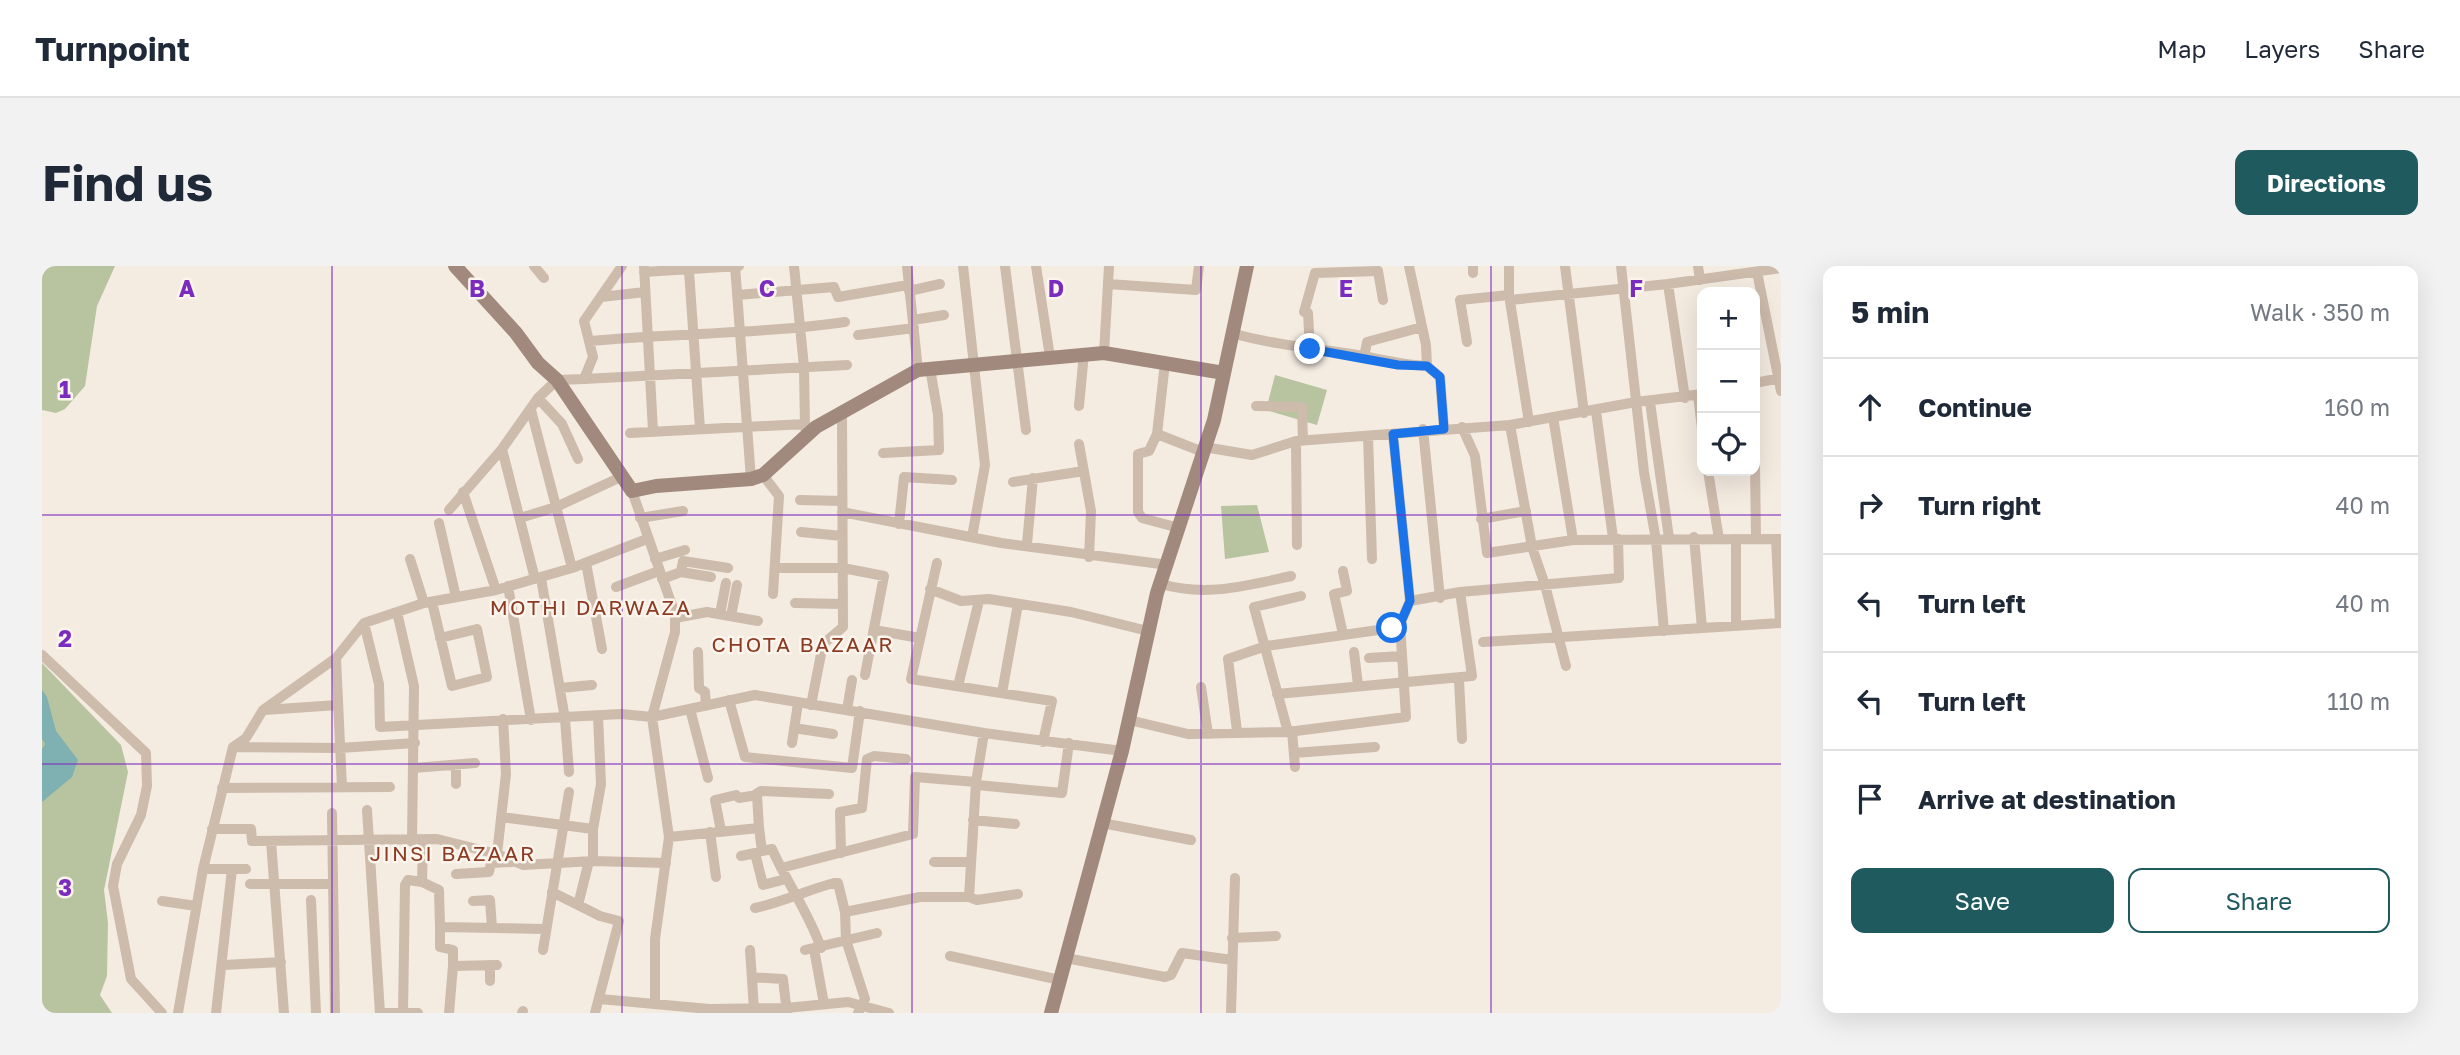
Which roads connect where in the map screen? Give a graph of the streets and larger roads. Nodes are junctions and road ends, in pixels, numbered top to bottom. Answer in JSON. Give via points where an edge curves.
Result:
{"nodes":[{"id":1,"x":534,"y":266,"type":"edge"},
{"id":2,"x":622,"y":266,"type":"edge"},
{"id":3,"x":735,"y":266,"type":"edge"},
{"id":4,"x":741,"y":266,"type":"edge"},
{"id":5,"x":794,"y":266,"type":"edge"},
{"id":6,"x":906,"y":266,"type":"edge"},
{"id":7,"x":963,"y":266,"type":"edge"},
{"id":8,"x":1004,"y":266,"type":"edge"},
{"id":9,"x":1036,"y":266,"type":"edge"},
{"id":10,"x":1109,"y":266,"type":"edge"},
{"id":11,"x":1199,"y":266,"type":"edge"},
{"id":12,"x":1247,"y":266,"type":"edge"},
{"id":13,"x":1409,"y":266,"type":"edge"},
{"id":14,"x":1508,"y":266,"type":"edge"},
{"id":15,"x":1564,"y":266,"type":"edge"},
{"id":16,"x":1621,"y":266,"type":"edge"},
{"id":17,"x":1698,"y":266,"type":"edge"},
{"id":18,"x":460,"y":267,"type":"edge"},
{"id":19,"x":1778,"y":268,"type":"edge"},
{"id":20,"x":644,"y":269,"type":"edge"},
{"id":21,"x":1377,"y":269,"type":"edge"},
{"id":22,"x":1313,"y":270,"type":"edge"},
{"id":23,"x":1339,"y":270,"type":"edge"},
{"id":24,"x":1752,"y":270,"type":"edge"},
{"id":25,"x":689,"y":271,"type":"junction"},
{"id":26,"x":1719,"y":274,"type":"edge"},
{"id":27,"x":544,"y":278,"type":"dead end"},
{"id":28,"x":1700,"y":280,"type":"junction"},
{"id":29,"x":940,"y":284,"type":"dead end"},
{"id":30,"x":1108,"y":284,"type":"junction"},
{"id":31,"x":1668,"y":285,"type":"junction"},
{"id":32,"x":908,"y":288,"type":"junction"},
{"id":33,"x":1624,"y":289,"type":"junction"},
{"id":34,"x":645,"y":292,"type":"junction"},
{"id":35,"x":796,"y":292,"type":"junction"},
{"id":36,"x":1566,"y":294,"type":"junction"},
{"id":37,"x":737,"y":295,"type":"junction"},
{"id":38,"x":601,"y":297,"type":"junction"},
{"id":39,"x":1509,"y":297,"type":"junction"},
{"id":40,"x":1383,"y":300,"type":"dead end"},
{"id":41,"x":944,"y":315,"type":"dead end"},
{"id":42,"x":845,"y":322,"type":"dead end"},
{"id":43,"x":913,"y":324,"type":"junction"},
{"id":44,"x":1422,"y":327,"type":"junction"},
{"id":45,"x":800,"y":328,"type":"junction"},
{"id":46,"x":739,"y":330,"type":"junction"},
{"id":47,"x":693,"y":332,"type":"junction"},
{"id":48,"x":1231,"y":332,"type":"junction"},
{"id":49,"x":647,"y":335,"type":"junction"},
{"id":50,"x":858,"y":335,"type":"dead end"},
{"id":51,"x":590,"y":341,"type":"junction"},
{"id":52,"x":1467,"y":342,"type":"dead end"},
{"id":53,"x":1310,"y":349,"type":"junction"},
{"id":54,"x":1084,"y":353,"type":"junction"},
{"id":55,"x":1104,"y":353,"type":"junction"},
{"id":56,"x":1050,"y":357,"type":"junction"},
{"id":57,"x":1364,"y":357,"type":"junction"},
{"id":58,"x":1019,"y":361,"type":"junction"},
{"id":59,"x":973,"y":363,"type":"junction"},
{"id":60,"x":1165,"y":363,"type":"junction"},
{"id":61,"x":847,"y":365,"type":"dead end"},
{"id":62,"x":1427,"y":366,"type":"junction"},
{"id":63,"x":804,"y":367,"type":"junction"},
{"id":64,"x":924,"y":369,"type":"junction"},
{"id":65,"x":742,"y":370,"type":"junction"},
{"id":66,"x":696,"y":373,"type":"junction"},
{"id":67,"x":1224,"y":373,"type":"junction"},
{"id":68,"x":650,"y":376,"type":"junction"},
{"id":69,"x":1779,"y":378,"type":"edge"},
{"id":70,"x":584,"y":379,"type":"junction"},
{"id":71,"x":558,"y":380,"type":"junction"},
{"id":72,"x":1760,"y":382,"type":"edge"},
{"id":73,"x":1781,"y":391,"type":"edge"},
{"id":74,"x":1697,"y":396,"type":"edge"},
{"id":75,"x":538,"y":398,"type":"junction"},
{"id":76,"x":1685,"y":398,"type":"junction"},
{"id":77,"x":1636,"y":402,"type":"junction"},
{"id":78,"x":1650,"y":402,"type":"junction"},
{"id":79,"x":1079,"y":406,"type":"dead end"},
{"id":80,"x":1256,"y":406,"type":"dead end"},
{"id":81,"x":531,"y":410,"type":"junction"},
{"id":82,"x":1597,"y":411,"type":"junction"},
{"id":83,"x":1584,"y":413,"type":"junction"},
{"id":84,"x":842,"y":414,"type":"junction"},
{"id":85,"x":1553,"y":417,"type":"junction"},
{"id":86,"x":1529,"y":422,"type":"junction"},
{"id":87,"x":1510,"y":425,"type":"junction"},
{"id":88,"x":747,"y":427,"type":"junction"},
{"id":89,"x":1462,"y":427,"type":"junction"},
{"id":90,"x":700,"y":429,"type":"junction"},
{"id":91,"x":1423,"y":429,"type":"junction"},
{"id":92,"x":1444,"y":429,"type":"junction"},
{"id":93,"x":805,"y":430,"type":"junction"},
{"id":94,"x":1026,"y":430,"type":"dead end"},
{"id":95,"x":653,"y":431,"type":"junction"},
{"id":96,"x":630,"y":433,"type":"dead end"},
{"id":97,"x":1157,"y":434,"type":"junction"},
{"id":98,"x":1393,"y":434,"type":"junction"},
{"id":99,"x":1367,"y":436,"type":"junction"},
{"id":100,"x":1299,"y":441,"type":"junction"},
{"id":101,"x":1079,"y":444,"type":"dead end"},
{"id":102,"x":502,"y":449,"type":"junction"},
{"id":103,"x":1204,"y":449,"type":"junction"},
{"id":104,"x":883,"y":453,"type":"dead end"},
{"id":105,"x":578,"y":459,"type":"dead end"},
{"id":106,"x":1084,"y":471,"type":"junction"},
{"id":107,"x":623,"y":476,"type":"junction"},
{"id":108,"x":1709,"y":476,"type":"edge"},
{"id":109,"x":1755,"y":476,"type":"edge"},
{"id":110,"x":757,"y":477,"type":"junction"},
{"id":111,"x":1033,"y":478,"type":"junction"},
{"id":112,"x":952,"y":480,"type":"dead end"},
{"id":113,"x":1013,"y":482,"type":"dead end"},
{"id":114,"x":632,"y":491,"type":"junction"},
{"id":115,"x":463,"y":492,"type":"junction"},
{"id":116,"x":800,"y":500,"type":"dead end"},
{"id":117,"x":556,"y":507,"type":"junction"},
{"id":118,"x":842,"y":507,"type":"junction"},
{"id":119,"x":449,"y":510,"type":"dead end"},
{"id":120,"x":683,"y":511,"type":"dead end"},
{"id":121,"x":1526,"y":511,"type":"junction"},
{"id":122,"x":520,"y":518,"type":"junction"},
{"id":123,"x":640,"y":518,"type":"junction"},
{"id":124,"x":1481,"y":519,"type":"junction"},
{"id":125,"x":439,"y":523,"type":"dead end"},
{"id":126,"x":899,"y":524,"type":"junction"},
{"id":127,"x":1180,"y":528,"type":"junction"},
{"id":128,"x":801,"y":532,"type":"dead end"},
{"id":129,"x":842,"y":536,"type":"junction"},
{"id":130,"x":972,"y":537,"type":"junction"},
{"id":131,"x":1694,"y":537,"type":"junction"},
{"id":132,"x":1669,"y":538,"type":"junction"},
{"id":133,"x":1756,"y":538,"type":"junction"},
{"id":134,"x":647,"y":539,"type":"junction"},
{"id":135,"x":1615,"y":539,"type":"junction"},
{"id":136,"x":1719,"y":539,"type":"junction"},
{"id":137,"x":1736,"y":539,"type":"junction"},
{"id":138,"x":1779,"y":539,"type":"edge"},
{"id":139,"x":1573,"y":540,"type":"junction"},
{"id":140,"x":1656,"y":540,"type":"junction"},
{"id":141,"x":1027,"y":544,"type":"junction"},
{"id":142,"x":1297,"y":545,"type":"dead end"},
{"id":143,"x":1532,"y":547,"type":"junction"},
{"id":144,"x":685,"y":550,"type":"dead end"},
{"id":145,"x":1089,"y":556,"type":"junction"},
{"id":146,"x":410,"y":559,"type":"dead end"},
{"id":147,"x":654,"y":559,"type":"junction"},
{"id":148,"x":1372,"y":559,"type":"dead end"},
{"id":149,"x":586,"y":563,"type":"junction"},
{"id":150,"x":937,"y":563,"type":"dead end"},
{"id":151,"x":1168,"y":565,"type":"junction"},
{"id":152,"x":572,"y":568,"type":"junction"},
{"id":153,"x":728,"y":568,"type":"dead end"},
{"id":154,"x":776,"y":568,"type":"junction"},
{"id":155,"x":844,"y":568,"type":"junction"},
{"id":156,"x":1343,"y":571,"type":"dead end"},
{"id":157,"x":681,"y":572,"type":"junction"},
{"id":158,"x":661,"y":575,"type":"junction"},
{"id":159,"x":1291,"y":576,"type":"dead end"},
{"id":160,"x":712,"y":577,"type":"dead end"},
{"id":161,"x":538,"y":578,"type":"junction"},
{"id":162,"x":732,"y":584,"type":"dead end"},
{"id":163,"x":1161,"y":584,"type":"junction"},
{"id":164,"x":1545,"y":585,"type":"junction"},
{"id":165,"x":508,"y":586,"type":"junction"},
{"id":166,"x":616,"y":587,"type":"dead end"},
{"id":167,"x":930,"y":589,"type":"junction"},
{"id":168,"x":496,"y":590,"type":"junction"},
{"id":169,"x":1461,"y":592,"type":"junction"},
{"id":170,"x":772,"y":594,"type":"dead end"},
{"id":171,"x":1301,"y":596,"type":"dead end"},
{"id":172,"x":456,"y":597,"type":"junction"},
{"id":173,"x":1440,"y":597,"type":"junction"},
{"id":174,"x":979,"y":601,"type":"junction"},
{"id":175,"x":1410,"y":601,"type":"junction"},
{"id":176,"x":428,"y":602,"type":"junction"},
{"id":177,"x":795,"y":603,"type":"dead end"},
{"id":178,"x":843,"y":604,"type":"junction"},
{"id":179,"x":1018,"y":604,"type":"junction"},
{"id":180,"x":397,"y":612,"type":"junction"},
{"id":181,"x":726,"y":615,"type":"junction"},
{"id":182,"x":675,"y":618,"type":"junction"},
{"id":183,"x":758,"y":621,"type":"dead end"},
{"id":184,"x":363,"y":623,"type":"junction"},
{"id":185,"x":1781,"y":623,"type":"edge"},
{"id":186,"x":1400,"y":624,"type":"junction"},
{"id":187,"x":1736,"y":625,"type":"junction"},
{"id":188,"x":1702,"y":628,"type":"junction"},
{"id":189,"x":874,"y":630,"type":"junction"},
{"id":190,"x":1148,"y":631,"type":"junction"},
{"id":191,"x":1664,"y":631,"type":"junction"},
{"id":192,"x":1343,"y":634,"type":"junction"},
{"id":193,"x":1558,"y":637,"type":"junction"},
{"id":194,"x":440,"y":638,"type":"junction"},
{"id":195,"x":920,"y":638,"type":"junction"},
{"id":196,"x":1483,"y":642,"type":"dead end"},
{"id":197,"x":1266,"y":646,"type":"junction"},
{"id":198,"x":602,"y":649,"type":"dead end"},
{"id":199,"x":698,"y":652,"type":"dead end"},
{"id":200,"x":1354,"y":652,"type":"dead end"},
{"id":201,"x":42,"y":655,"type":"edge"},
{"id":202,"x":1402,"y":656,"type":"junction"},
{"id":203,"x":336,"y":658,"type":"junction"},
{"id":204,"x":1369,"y":658,"type":"dead end"},
{"id":205,"x":1566,"y":666,"type":"dead end"},
{"id":206,"x":865,"y":675,"type":"dead end"},
{"id":207,"x":852,"y":680,"type":"dead end"},
{"id":208,"x":1404,"y":680,"type":"junction"},
{"id":209,"x":1459,"y":680,"type":"junction"},
{"id":210,"x":592,"y":685,"type":"dead end"},
{"id":211,"x":1359,"y":685,"type":"junction"},
{"id":212,"x":958,"y":686,"type":"junction"},
{"id":213,"x":1201,"y":687,"type":"dead end"},
{"id":214,"x":560,"y":688,"type":"junction"},
{"id":215,"x":1002,"y":693,"type":"junction"},
{"id":216,"x":1277,"y":694,"type":"junction"},
{"id":217,"x":729,"y":700,"type":"junction"},
{"id":218,"x":798,"y":703,"type":"junction"},
{"id":219,"x":338,"y":705,"type":"junction"},
{"id":220,"x":706,"y":705,"type":"junction"},
{"id":221,"x":811,"y":705,"type":"junction"},
{"id":222,"x":690,"y":709,"type":"junction"},
{"id":223,"x":263,"y":710,"type":"junction"},
{"id":224,"x":847,"y":710,"type":"junction"},
{"id":225,"x":860,"y":711,"type":"junction"},
{"id":226,"x":598,"y":716,"type":"junction"},
{"id":227,"x":652,"y":717,"type":"junction"},
{"id":228,"x":503,"y":719,"type":"junction"},
{"id":229,"x":565,"y":719,"type":"junction"},
{"id":230,"x":531,"y":720,"type":"junction"},
{"id":231,"x":1129,"y":720,"type":"junction"},
{"id":232,"x":1350,"y":726,"type":"junction"},
{"id":233,"x":414,"y":727,"type":"junction"},
{"id":234,"x":794,"y":729,"type":"junction"},
{"id":235,"x":1237,"y":731,"type":"junction"},
{"id":236,"x":1290,"y":732,"type":"junction"},
{"id":237,"x":984,"y":733,"type":"junction"},
{"id":238,"x":1208,"y":733,"type":"junction"},
{"id":239,"x":833,"y":734,"type":"dead end"},
{"id":240,"x":1462,"y":739,"type":"dead end"},
{"id":241,"x":1043,"y":742,"type":"junction"},
{"id":242,"x":415,"y":743,"type":"junction"},
{"id":243,"x":792,"y":743,"type":"dead end"},
{"id":244,"x":1069,"y":743,"type":"junction"},
{"id":245,"x":233,"y":747,"type":"junction"},
{"id":246,"x":1375,"y":747,"type":"dead end"},
{"id":247,"x":340,"y":748,"type":"junction"},
{"id":248,"x":1351,"y":748,"type":"junction"},
{"id":249,"x":1122,"y":751,"type":"junction"},
{"id":250,"x":1294,"y":753,"type":"junction"},
{"id":251,"x":906,"y":759,"type":"dead end"},
{"id":252,"x":475,"y":763,"type":"dead end"},
{"id":253,"x":456,"y":765,"type":"junction"},
{"id":254,"x":841,"y":767,"type":"junction"},
{"id":255,"x":1295,"y":767,"type":"dead end"},
{"id":256,"x":414,"y":768,"type":"junction"},
{"id":257,"x":569,"y":772,"type":"dead end"},
{"id":258,"x":708,"y":778,"type":"dead end"},
{"id":259,"x":840,"y":781,"type":"dead end"},
{"id":260,"x":976,"y":783,"type":"junction"},
{"id":261,"x":456,"y":784,"type":"dead end"},
{"id":262,"x":342,"y":787,"type":"junction"},
{"id":263,"x":390,"y":787,"type":"dead end"},
{"id":264,"x":222,"y":788,"type":"junction"},
{"id":265,"x":569,"y":792,"type":"dead end"},
{"id":266,"x":756,"y":794,"type":"junction"},
{"id":267,"x":829,"y":794,"type":"dead end"},
{"id":268,"x":367,"y":810,"type":"dead end"},
{"id":269,"x":331,"y":813,"type":"dead end"},
{"id":270,"x":501,"y":817,"type":"junction"},
{"id":271,"x":974,"y":820,"type":"junction"},
{"id":272,"x":1102,"y":823,"type":"junction"},
{"id":273,"x":1015,"y":824,"type":"dead end"},
{"id":274,"x":565,"y":827,"type":"junction"},
{"id":275,"x":593,"y":828,"type":"junction"},
{"id":276,"x":759,"y":828,"type":"junction"},
{"id":277,"x":212,"y":829,"type":"junction"},
{"id":278,"x":716,"y":832,"type":"junction"},
{"id":279,"x":669,"y":836,"type":"junction"},
{"id":280,"x":368,"y":839,"type":"junction"},
{"id":281,"x":1191,"y":840,"type":"dead end"},
{"id":282,"x":271,"y":841,"type":"junction"},
{"id":283,"x":332,"y":841,"type":"junction"},
{"id":284,"x":417,"y":841,"type":"junction"},
{"id":285,"x":759,"y":853,"type":"junction"},
{"id":286,"x":841,"y":853,"type":"junction"},
{"id":287,"x":497,"y":854,"type":"junction"},
{"id":288,"x":741,"y":856,"type":"dead end"},
{"id":289,"x":515,"y":861,"type":"junction"},
{"id":290,"x":591,"y":861,"type":"junction"},
{"id":291,"x":934,"y":862,"type":"dead end"},
{"id":292,"x":971,"y":862,"type":"junction"},
{"id":293,"x":666,"y":863,"type":"junction"},
{"id":294,"x":558,"y":865,"type":"junction"},
{"id":295,"x":780,"y":865,"type":"junction"},
{"id":296,"x":203,"y":869,"type":"junction"},
{"id":297,"x":232,"y":869,"type":"junction"},
{"id":298,"x":246,"y":869,"type":"dead end"},
{"id":299,"x":759,"y":870,"type":"junction"},
{"id":300,"x":456,"y":874,"type":"dead end"},
{"id":301,"x":716,"y":877,"type":"dead end"},
{"id":302,"x":1235,"y":878,"type":"dead end"},
{"id":303,"x":786,"y":879,"type":"junction"},
{"id":304,"x":422,"y":882,"type":"junction"},
{"id":305,"x":275,"y":883,"type":"junction"},
{"id":306,"x":250,"y":884,"type":"dead end"},
{"id":307,"x":333,"y":884,"type":"junction"},
{"id":308,"x":552,"y":892,"type":"junction"},
{"id":309,"x":1018,"y":894,"type":"dead end"},
{"id":310,"x":794,"y":895,"type":"junction"},
{"id":311,"x":969,"y":897,"type":"junction"},
{"id":312,"x":311,"y":900,"type":"dead end"},
{"id":313,"x":162,"y":901,"type":"dead end"},
{"id":314,"x":473,"y":901,"type":"dead end"},
{"id":315,"x":578,"y":905,"type":"junction"},
{"id":316,"x":196,"y":906,"type":"junction"},
{"id":317,"x":755,"y":908,"type":"dead end"},
{"id":318,"x":845,"y":912,"type":"junction"},
{"id":319,"x":440,"y":927,"type":"junction"},
{"id":320,"x":492,"y":928,"type":"junction"},
{"id":321,"x":545,"y":929,"type":"junction"},
{"id":322,"x":877,"y":933,"type":"dead end"},
{"id":323,"x":1276,"y":936,"type":"dead end"},
{"id":324,"x":1232,"y":938,"type":"junction"},
{"id":325,"x":846,"y":940,"type":"junction"},
{"id":326,"x":813,"y":949,"type":"junction"},
{"id":327,"x":543,"y":950,"type":"dead end"},
{"id":328,"x":750,"y":950,"type":"dead end"},
{"id":329,"x":950,"y":956,"type":"dead end"},
{"id":330,"x":1066,"y":958,"type":"junction"},
{"id":331,"x":1232,"y":960,"type":"junction"},
{"id":332,"x":281,"y":962,"type":"junction"},
{"id":333,"x":224,"y":965,"type":"junction"},
{"id":334,"x":453,"y":966,"type":"junction"},
{"id":335,"x":752,"y":977,"type":"junction"},
{"id":336,"x":1060,"y":980,"type":"junction"},
{"id":337,"x":490,"y":981,"type":"dead end"},
{"id":338,"x":600,"y":999,"type":"junction"},
{"id":339,"x":824,"y":1004,"type":"junction"},
{"id":340,"x":663,"y":1006,"type":"edge"},
{"id":341,"x":754,"y":1009,"type":"junction"},
{"id":342,"x":859,"y":1009,"type":"edge"},
{"id":343,"x":787,"y":1011,"type":"edge"},
{"id":344,"x":403,"y":1012,"type":"edge"},
{"id":345,"x":162,"y":1013,"type":"edge"},
{"id":346,"x":178,"y":1013,"type":"edge"},
{"id":347,"x":216,"y":1013,"type":"edge"},
{"id":348,"x":284,"y":1013,"type":"edge"},
{"id":349,"x":316,"y":1013,"type":"edge"},
{"id":350,"x":335,"y":1013,"type":"edge"},
{"id":351,"x":381,"y":1013,"type":"edge"},
{"id":352,"x":418,"y":1013,"type":"edge"},
{"id":353,"x":449,"y":1013,"type":"edge"},
{"id":354,"x":595,"y":1013,"type":"edge"},
{"id":355,"x":889,"y":1013,"type":"edge"},
{"id":356,"x":1051,"y":1013,"type":"edge"},
{"id":357,"x":1231,"y":1013,"type":"edge"}],
"edges":[{"from":1,"to":27,"type":"street"},
{"from":2,"to":38,"type":"street"},
{"from":3,"to":4,"type":"street"},
{"from":3,"to":25,"type":"street"},
{"from":3,"to":37,"type":"street"},
{"from":5,"to":35,"type":"street"},
{"from":6,"to":32,"type":"street"},
{"from":7,"to":59,"type":"street"},
{"from":8,"to":58,"type":"street"},
{"from":9,"to":56,"type":"street"},
{"from":10,"to":30,"type":"street"},
{"from":11,"to":30,"type":"street","via":[[1196,290]]},
{"from":12,"to":48,"type":"street"},
{"from":13,"to":44,"type":"street"},
{"from":14,"to":39,"type":"street"},
{"from":15,"to":36,"type":"street"},
{"from":16,"to":33,"type":"street"},
{"from":17,"to":28,"type":"street"},
{"from":18,"to":71,"type":"street","via":[[538,363]]},
{"from":19,"to":24,"type":"street"},
{"from":20,"to":25,"type":"street"},
{"from":20,"to":34,"type":"street"},
{"from":21,"to":23,"type":"street"},
{"from":21,"to":40,"type":"street"},
{"from":22,"to":23,"type":"street"},
{"from":22,"to":53,"type":"street","via":[[1304,312],[1308,313]]},
{"from":24,"to":26,"type":"street"},
{"from":24,"to":69,"type":"street"},
{"from":25,"to":47,"type":"street"},
{"from":26,"to":28,"type":"street"},
{"from":28,"to":31,"type":"street"},
{"from":29,"to":32,"type":"street"},
{"from":30,"to":55,"type":"street"},
{"from":31,"to":33,"type":"street"},
{"from":31,"to":76,"type":"street"},
{"from":32,"to":35,"type":"street","via":[[838,297],[834,287]]},
{"from":32,"to":43,"type":"street"},
{"from":33,"to":36,"type":"street"},
{"from":33,"to":77,"type":"street"},
{"from":34,"to":38,"type":"street"},
{"from":34,"to":49,"type":"street"},
{"from":35,"to":37,"type":"street"},
{"from":35,"to":45,"type":"street"},
{"from":36,"to":39,"type":"street"},
{"from":36,"to":83,"type":"street"},
{"from":37,"to":46,"type":"street"},
{"from":38,"to":51,"type":"street","via":[[584,321]]},
{"from":39,"to":52,"type":"street","via":[[1460,300]]},
{"from":39,"to":86,"type":"street"},
{"from":41,"to":43,"type":"street"},
{"from":42,"to":45,"type":"street"},
{"from":43,"to":50,"type":"street"},
{"from":43,"to":64,"type":"street"},
{"from":44,"to":57,"type":"street","via":[[1367,342]]},
{"from":44,"to":62,"type":"street"},
{"from":45,"to":46,"type":"street"},
{"from":45,"to":63,"type":"street"},
{"from":46,"to":47,"type":"street"},
{"from":46,"to":65,"type":"street"},
{"from":47,"to":49,"type":"street"},
{"from":47,"to":66,"type":"street"},
{"from":48,"to":53,"type":"street","via":[[1269,344]]},
{"from":48,"to":67,"type":"street"},
{"from":49,"to":51,"type":"street"},
{"from":49,"to":68,"type":"street"},
{"from":51,"to":70,"type":"street","via":[[593,357]]},
{"from":53,"to":57,"type":"street"},
{"from":54,"to":55,"type":"street"},
{"from":54,"to":56,"type":"street"},
{"from":54,"to":79,"type":"street"},
{"from":55,"to":60,"type":"street"},
{"from":56,"to":58,"type":"street"},
{"from":57,"to":62,"type":"street"},
{"from":58,"to":59,"type":"street"},
{"from":58,"to":94,"type":"street"},
{"from":59,"to":64,"type":"street"},
{"from":59,"to":130,"type":"street","via":[[985,465]]},
{"from":60,"to":67,"type":"street"},
{"from":60,"to":97,"type":"street"},
{"from":61,"to":63,"type":"street"},
{"from":62,"to":92,"type":"street","via":[[1440,377]]},
{"from":63,"to":65,"type":"street"},
{"from":63,"to":93,"type":"street"},
{"from":64,"to":84,"type":"street"},
{"from":64,"to":104,"type":"street","via":[[938,415],[939,450]]},
{"from":65,"to":66,"type":"street"},
{"from":65,"to":88,"type":"street"},
{"from":66,"to":68,"type":"street"},
{"from":66,"to":90,"type":"street"},
{"from":67,"to":103,"type":"street"},
{"from":68,"to":70,"type":"street"},
{"from":68,"to":95,"type":"street"},
{"from":69,"to":72,"type":"street"},
{"from":69,"to":73,"type":"street"},
{"from":70,"to":71,"type":"street"},
{"from":71,"to":75,"type":"street"},
{"from":71,"to":107,"type":"street"},
{"from":74,"to":76,"type":"street"},
{"from":75,"to":81,"type":"street"},
{"from":75,"to":105,"type":"street","via":[[562,424]]},
{"from":76,"to":78,"type":"street"},
{"from":77,"to":78,"type":"street"},
{"from":77,"to":82,"type":"street"},
{"from":77,"to":140,"type":"street"},
{"from":78,"to":132,"type":"street"},
{"from":80,"to":100,"type":"street","via":[[1302,407]]},
{"from":81,"to":102,"type":"street"},
{"from":81,"to":117,"type":"street"},
{"from":82,"to":83,"type":"street"},
{"from":82,"to":135,"type":"street"},
{"from":83,"to":85,"type":"street"},
{"from":84,"to":93,"type":"street"},
{"from":84,"to":118,"type":"street"},
{"from":85,"to":86,"type":"street"},
{"from":85,"to":139,"type":"street"},
{"from":86,"to":87,"type":"street"},
{"from":87,"to":89,"type":"street"},
{"from":87,"to":121,"type":"street"},
{"from":88,"to":90,"type":"street"},
{"from":88,"to":93,"type":"street"},
{"from":88,"to":110,"type":"street"},
{"from":89,"to":92,"type":"street"},
{"from":89,"to":124,"type":"street","via":[[1475,456]]},
{"from":90,"to":95,"type":"street"},
{"from":91,"to":92,"type":"street"},
{"from":91,"to":98,"type":"street"},
{"from":91,"to":173,"type":"street"},
{"from":93,"to":110,"type":"street"},
{"from":95,"to":96,"type":"street"},
{"from":97,"to":103,"type":"street"},
{"from":97,"to":127,"type":"street","via":[[1149,451],[1138,454],[1138,514]]},
{"from":98,"to":99,"type":"street"},
{"from":98,"to":175,"type":"street"},
{"from":99,"to":100,"type":"street"},
{"from":99,"to":148,"type":"street"},
{"from":100,"to":103,"type":"street","via":[[1252,455]]},
{"from":100,"to":142,"type":"street"},
{"from":101,"to":106,"type":"street"},
{"from":102,"to":115,"type":"street"},
{"from":102,"to":122,"type":"street"},
{"from":103,"to":127,"type":"street"},
{"from":106,"to":111,"type":"street"},
{"from":106,"to":145,"type":"street","via":[[1091,511]]},
{"from":107,"to":114,"type":"street"},
{"from":107,"to":117,"type":"street"},
{"from":108,"to":136,"type":"street"},
{"from":109,"to":133,"type":"street"},
{"from":110,"to":114,"type":"street"},
{"from":110,"to":154,"type":"street","via":[[779,496]]},
{"from":111,"to":113,"type":"street"},
{"from":111,"to":141,"type":"street"},
{"from":112,"to":126,"type":"street","via":[[904,477]]},
{"from":114,"to":123,"type":"street"},
{"from":115,"to":119,"type":"street"},
{"from":115,"to":168,"type":"street"},
{"from":116,"to":118,"type":"street"},
{"from":117,"to":122,"type":"street"},
{"from":117,"to":152,"type":"street"},
{"from":118,"to":126,"type":"street"},
{"from":118,"to":129,"type":"street"},
{"from":120,"to":123,"type":"street"},
{"from":121,"to":124,"type":"street"},
{"from":121,"to":143,"type":"street"},
{"from":122,"to":161,"type":"street"},
{"from":123,"to":134,"type":"street"},
{"from":124,"to":143,"type":"street","via":[[1487,553]]},
{"from":125,"to":172,"type":"street"},
{"from":126,"to":130,"type":"street"},
{"from":127,"to":151,"type":"street"},
{"from":128,"to":129,"type":"street"},
{"from":129,"to":155,"type":"street"},
{"from":130,"to":141,"type":"street"},
{"from":131,"to":132,"type":"street"},
{"from":131,"to":136,"type":"street"},
{"from":131,"to":188,"type":"street"},
{"from":132,"to":140,"type":"street"},
{"from":133,"to":137,"type":"street"},
{"from":133,"to":138,"type":"street"},
{"from":134,"to":147,"type":"street"},
{"from":134,"to":149,"type":"street"},
{"from":135,"to":139,"type":"street"},
{"from":135,"to":140,"type":"street"},
{"from":135,"to":164,"type":"street","via":[[1619,579]]},
{"from":136,"to":137,"type":"street"},
{"from":137,"to":187,"type":"street"},
{"from":138,"to":185,"type":"street"},
{"from":139,"to":143,"type":"street"},
{"from":140,"to":191,"type":"street"},
{"from":141,"to":145,"type":"street"},
{"from":143,"to":164,"type":"street"},
{"from":144,"to":147,"type":"street"},
{"from":145,"to":151,"type":"street"},
{"from":146,"to":176,"type":"street"},
{"from":147,"to":158,"type":"street"},
{"from":149,"to":152,"type":"street"},
{"from":149,"to":198,"type":"street"},
{"from":150,"to":167,"type":"street"},
{"from":151,"to":163,"type":"street"},
{"from":152,"to":161,"type":"street"},
{"from":153,"to":157,"type":"street","via":[[683,561]]},
{"from":154,"to":155,"type":"street"},
{"from":154,"to":170,"type":"street"},
{"from":155,"to":178,"type":"street"},
{"from":155,"to":189,"type":"street","via":[[885,578]]},
{"from":156,"to":192,"type":"street","via":[[1346,591],[1334,594]]},
{"from":157,"to":158,"type":"street"},
{"from":157,"to":160,"type":"street"},
{"from":158,"to":166,"type":"street"},
{"from":158,"to":182,"type":"street"},
{"from":159,"to":163,"type":"street","via":[[1224,592],[1185,591]]},
{"from":161,"to":165,"type":"street"},
{"from":161,"to":214,"type":"street"},
{"from":162,"to":181,"type":"street"},
{"from":163,"to":190,"type":"street"},
{"from":164,"to":169,"type":"street"},
{"from":164,"to":193,"type":"street"},
{"from":165,"to":168,"type":"street"},
{"from":165,"to":230,"type":"street"},
{"from":167,"to":174,"type":"street","via":[[961,601]]},
{"from":167,"to":195,"type":"street"},
{"from":168,"to":172,"type":"street"},
{"from":169,"to":173,"type":"street"},
{"from":169,"to":209,"type":"street","via":[[1472,676]]},
{"from":171,"to":197,"type":"street","via":[[1254,607]]},
{"from":172,"to":176,"type":"street"},
{"from":173,"to":175,"type":"street"},
{"from":174,"to":179,"type":"street"},
{"from":174,"to":212,"type":"street"},
{"from":175,"to":186,"type":"street"},
{"from":176,"to":180,"type":"street"},
{"from":176,"to":194,"type":"street"},
{"from":177,"to":178,"type":"street"},
{"from":178,"to":221,"type":"street","via":[[843,627],[823,644]]},
{"from":179,"to":190,"type":"street"},
{"from":179,"to":215,"type":"street"},
{"from":180,"to":184,"type":"street"},
{"from":180,"to":233,"type":"street","via":[[414,686]]},
{"from":181,"to":182,"type":"street","via":[[707,612]]},
{"from":181,"to":183,"type":"street"},
{"from":182,"to":227,"type":"street","via":[[676,632]]},
{"from":184,"to":203,"type":"street"},
{"from":184,"to":233,"type":"street","via":[[379,684],[380,727]]},
{"from":185,"to":187,"type":"street"},
{"from":186,"to":192,"type":"street"},
{"from":186,"to":202,"type":"street"},
{"from":187,"to":188,"type":"street"},
{"from":188,"to":191,"type":"street"},
{"from":189,"to":195,"type":"street"},
{"from":189,"to":206,"type":"street"},
{"from":190,"to":231,"type":"street"},
{"from":191,"to":193,"type":"street"},
{"from":192,"to":197,"type":"street"},
{"from":193,"to":196,"type":"street"},
{"from":193,"to":205,"type":"street"},
{"from":194,"to":194,"type":"street","via":[[452,686],[488,677],[477,629]]},
{"from":195,"to":212,"type":"street","via":[[911,679]]},
{"from":197,"to":216,"type":"street"},
{"from":197,"to":235,"type":"street","via":[[1227,659]]},
{"from":199,"to":220,"type":"street","via":[[699,689],[705,692]]},
{"from":200,"to":211,"type":"street"},
{"from":201,"to":345,"type":"street","via":[[146,753],[147,786],[141,815],[117,864],[113,886],[131,979]]},
{"from":202,"to":204,"type":"street"},
{"from":202,"to":208,"type":"street"},
{"from":203,"to":219,"type":"street"},
{"from":203,"to":223,"type":"street"},
{"from":207,"to":224,"type":"street"},
{"from":208,"to":209,"type":"street"},
{"from":208,"to":211,"type":"street"},
{"from":208,"to":232,"type":"street","via":[[1405,718]]},
{"from":209,"to":240,"type":"street"},
{"from":210,"to":214,"type":"street"},
{"from":211,"to":216,"type":"street"},
{"from":212,"to":215,"type":"street"},
{"from":213,"to":238,"type":"street"},
{"from":214,"to":229,"type":"street"},
{"from":215,"to":241,"type":"street","via":[[1052,701]]},
{"from":216,"to":236,"type":"street"},
{"from":217,"to":218,"type":"street","via":[[755,695]]},
{"from":217,"to":220,"type":"street"},
{"from":217,"to":254,"type":"street","via":[[747,763]]},
{"from":218,"to":221,"type":"street"},
{"from":218,"to":234,"type":"street"},
{"from":219,"to":223,"type":"street"},
{"from":219,"to":247,"type":"street"},
{"from":220,"to":222,"type":"street"},
{"from":221,"to":224,"type":"street"},
{"from":222,"to":227,"type":"street"},
{"from":222,"to":258,"type":"street"},
{"from":223,"to":245,"type":"street","via":[[246,738]]},
{"from":224,"to":225,"type":"street"},
{"from":225,"to":237,"type":"street"},
{"from":225,"to":254,"type":"street","via":[[852,768]]},
{"from":226,"to":227,"type":"street"},
{"from":226,"to":229,"type":"street"},
{"from":226,"to":275,"type":"street","via":[[601,783]]},
{"from":227,"to":279,"type":"street"},
{"from":228,"to":230,"type":"street"},
{"from":228,"to":233,"type":"street"},
{"from":228,"to":270,"type":"street","via":[[506,774]]},
{"from":229,"to":230,"type":"street"},
{"from":229,"to":257,"type":"street"},
{"from":231,"to":238,"type":"street","via":[[1188,734]]},
{"from":231,"to":249,"type":"street"},
{"from":232,"to":236,"type":"street"},
{"from":232,"to":248,"type":"street"},
{"from":233,"to":242,"type":"street"},
{"from":234,"to":239,"type":"street"},
{"from":234,"to":243,"type":"street"},
{"from":235,"to":236,"type":"street"},
{"from":235,"to":238,"type":"street"},
{"from":236,"to":250,"type":"street"},
{"from":237,"to":241,"type":"street"},
{"from":237,"to":260,"type":"street"},
{"from":241,"to":244,"type":"street"},
{"from":242,"to":247,"type":"street"},
{"from":242,"to":256,"type":"street"},
{"from":244,"to":249,"type":"street"},
{"from":244,"to":260,"type":"street","via":[[1062,793]]},
{"from":245,"to":247,"type":"street"},
{"from":245,"to":264,"type":"street"},
{"from":246,"to":248,"type":"street"},
{"from":247,"to":262,"type":"street"},
{"from":248,"to":250,"type":"street"},
{"from":249,"to":272,"type":"street"},
{"from":250,"to":255,"type":"street"},
{"from":251,"to":286,"type":"street","via":[[867,759],[862,808],[840,812]]},
{"from":252,"to":253,"type":"street"},
{"from":253,"to":256,"type":"street"},
{"from":253,"to":261,"type":"street"},
{"from":254,"to":259,"type":"street"},
{"from":256,"to":284,"type":"street"},
{"from":260,"to":271,"type":"street"},
{"from":260,"to":286,"type":"street","via":[[915,777],[913,834]]},
{"from":262,"to":263,"type":"street"},
{"from":262,"to":264,"type":"street"},
{"from":264,"to":277,"type":"street"},
{"from":265,"to":274,"type":"street"},
{"from":266,"to":267,"type":"street"},
{"from":266,"to":276,"type":"street"},
{"from":266,"to":278,"type":"street","via":[[715,800]]},
{"from":268,"to":280,"type":"street"},
{"from":269,"to":283,"type":"street"},
{"from":270,"to":274,"type":"street"},
{"from":270,"to":287,"type":"street"},
{"from":271,"to":273,"type":"street"},
{"from":271,"to":292,"type":"street"},
{"from":272,"to":281,"type":"street"},
{"from":272,"to":330,"type":"street"},
{"from":274,"to":275,"type":"street"},
{"from":274,"to":294,"type":"street"},
{"from":275,"to":290,"type":"street"},
{"from":276,"to":278,"type":"street"},
{"from":276,"to":285,"type":"street"},
{"from":277,"to":282,"type":"street","via":[[251,829],[252,841]]},
{"from":277,"to":296,"type":"street"},
{"from":278,"to":279,"type":"street"},
{"from":278,"to":301,"type":"street"},
{"from":279,"to":293,"type":"street"},
{"from":280,"to":283,"type":"street"},
{"from":280,"to":284,"type":"street"},
{"from":280,"to":351,"type":"street"},
{"from":282,"to":283,"type":"street"},
{"from":282,"to":305,"type":"street"},
{"from":283,"to":307,"type":"street"},
{"from":284,"to":287,"type":"street","via":[[437,839]]},
{"from":284,"to":304,"type":"street"},
{"from":285,"to":288,"type":"street"},
{"from":285,"to":295,"type":"street","via":[[772,849]]},
{"from":285,"to":299,"type":"street"},
{"from":286,"to":295,"type":"street"},
{"from":287,"to":289,"type":"street"},
{"from":289,"to":294,"type":"street"},
{"from":289,"to":300,"type":"street","via":[[491,863],[489,872]]},
{"from":290,"to":293,"type":"street"},
{"from":290,"to":294,"type":"street"},
{"from":290,"to":315,"type":"street"},
{"from":291,"to":292,"type":"street"},
{"from":292,"to":311,"type":"street"},
{"from":293,"to":340,"type":"street","via":[[655,939]]},
{"from":294,"to":308,"type":"street"},
{"from":295,"to":299,"type":"street"},
{"from":295,"to":303,"type":"street"},
{"from":296,"to":297,"type":"street"},
{"from":296,"to":316,"type":"street"},
{"from":297,"to":298,"type":"street"},
{"from":297,"to":333,"type":"street"},
{"from":299,"to":303,"type":"street","via":[[763,885]]},
{"from":302,"to":324,"type":"street"},
{"from":303,"to":310,"type":"street"},
{"from":304,"to":319,"type":"street","via":[[439,890]]},
{"from":304,"to":344,"type":"street","via":[[408,880],[405,885]]},
{"from":305,"to":306,"type":"street"},
{"from":305,"to":307,"type":"street"},
{"from":305,"to":332,"type":"street"},
{"from":307,"to":350,"type":"street"},
{"from":308,"to":315,"type":"street"},
{"from":308,"to":321,"type":"street"},
{"from":309,"to":311,"type":"street"},
{"from":310,"to":317,"type":"street"},
{"from":310,"to":318,"type":"street","via":[[838,883]]},
{"from":310,"to":326,"type":"street","via":[[814,929]]},
{"from":311,"to":318,"type":"street","via":[[920,897]]},
{"from":312,"to":349,"type":"street"},
{"from":313,"to":316,"type":"street"},
{"from":314,"to":320,"type":"street","via":[[491,900]]},
{"from":315,"to":338,"type":"street","via":[[619,921]]},
{"from":316,"to":346,"type":"street"},
{"from":318,"to":325,"type":"street"},
{"from":319,"to":320,"type":"street"},
{"from":319,"to":334,"type":"street","via":[[440,947],[453,950]]},
{"from":320,"to":321,"type":"street"},
{"from":321,"to":327,"type":"street"},
{"from":322,"to":325,"type":"street"},
{"from":323,"to":324,"type":"street"},
{"from":324,"to":331,"type":"street"},
{"from":325,"to":326,"type":"street"},
{"from":325,"to":342,"type":"street","via":[[865,999]]},
{"from":326,"to":339,"type":"street"},
{"from":328,"to":335,"type":"street"},
{"from":329,"to":336,"type":"street"},
{"from":330,"to":331,"type":"street","via":[[1166,977],[1182,953]]},
{"from":330,"to":336,"type":"street"},
{"from":331,"to":357,"type":"street"},
{"from":332,"to":333,"type":"street"},
{"from":332,"to":348,"type":"street"},
{"from":333,"to":347,"type":"street"},
{"from":334,"to":337,"type":"street","via":[[494,965]]},
{"from":334,"to":353,"type":"street"},
{"from":335,"to":341,"type":"street"},
{"from":335,"to":343,"type":"street","via":[[783,979]]},
{"from":336,"to":356,"type":"street"},
{"from":338,"to":340,"type":"street"},
{"from":338,"to":354,"type":"street"},
{"from":339,"to":342,"type":"street"},
{"from":339,"to":343,"type":"street"},
{"from":340,"to":341,"type":"street"},
{"from":341,"to":343,"type":"street"},
{"from":342,"to":355,"type":"street"},
{"from":344,"to":351,"type":"street"},
{"from":344,"to":352,"type":"street"}]}
